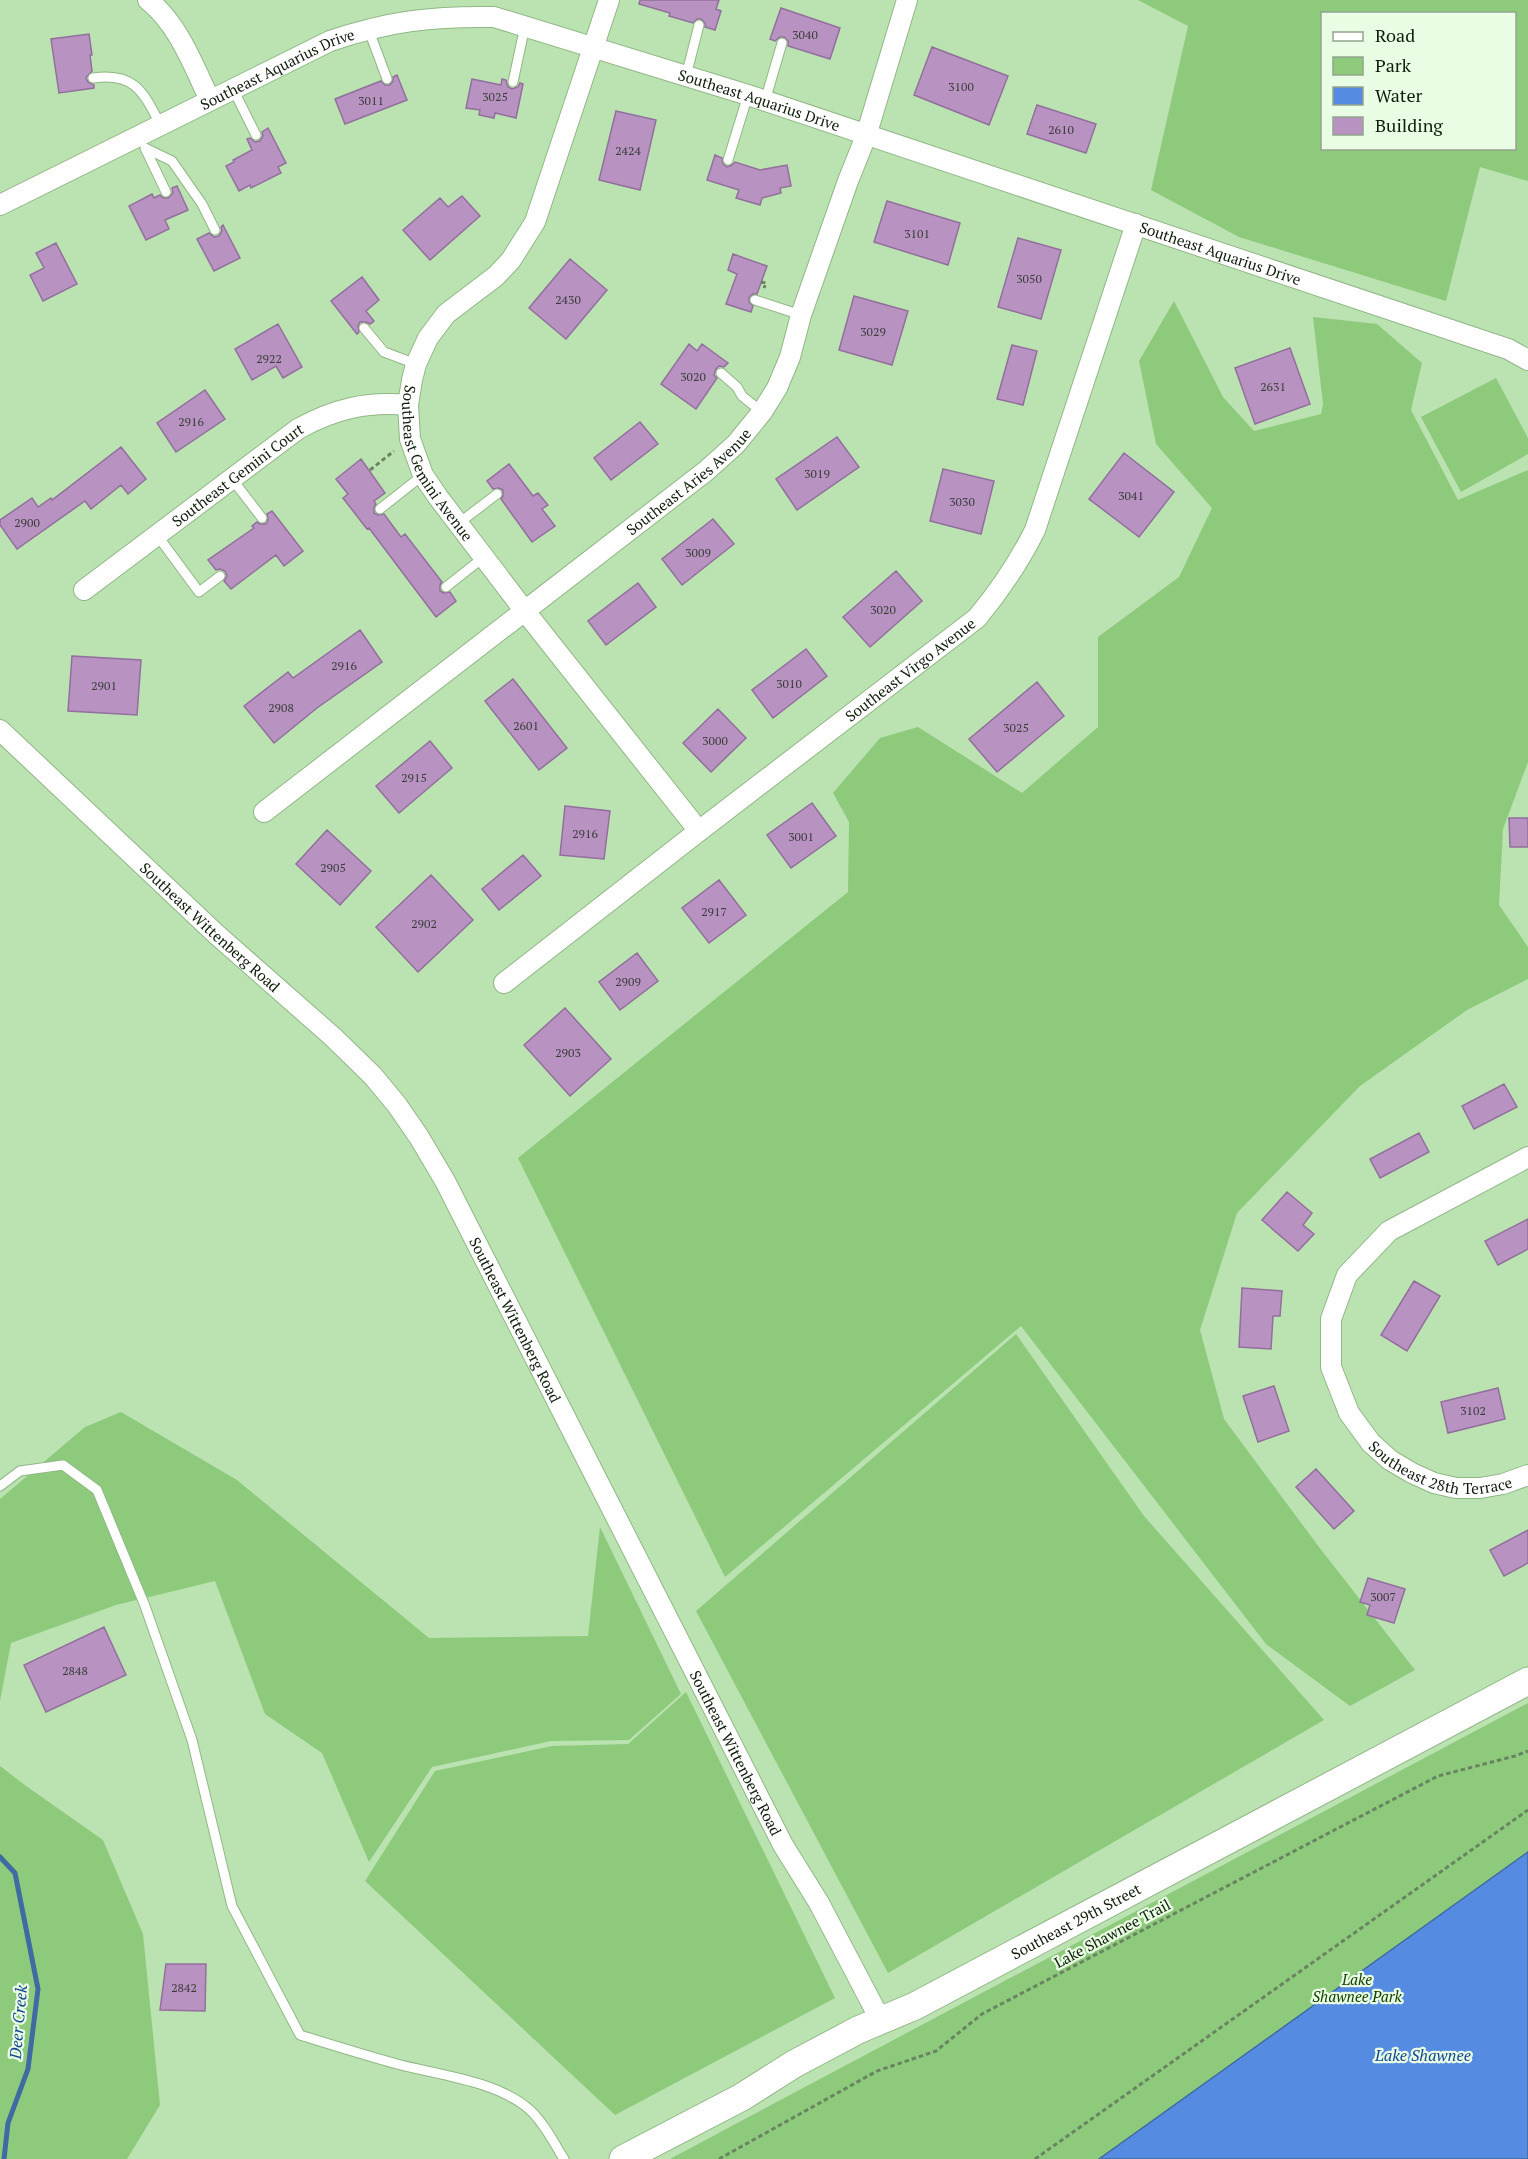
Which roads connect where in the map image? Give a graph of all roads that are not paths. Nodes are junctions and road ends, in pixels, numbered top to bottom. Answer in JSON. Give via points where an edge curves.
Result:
{"nodes":[{"id":1,"x":148,"y":0,"type":"edge"},
{"id":2,"x":609,"y":0,"type":"edge"},
{"id":3,"x":907,"y":0,"type":"edge"},
{"id":4,"x":699,"y":25,"type":"dead end"},
{"id":5,"x":525,"y":26,"type":"junction"},
{"id":6,"x":368,"y":28,"type":"junction"},
{"id":7,"x":782,"y":43,"type":"dead end"},
{"id":8,"x":594,"y":48,"type":"junction"},
{"id":9,"x":686,"y":76,"type":"junction"},
{"id":10,"x":93,"y":78,"type":"dead end"},
{"id":11,"x":387,"y":79,"type":"dead end"},
{"id":12,"x":513,"y":82,"type":"dead end"},
{"id":13,"x":233,"y":89,"type":"junction"},
{"id":14,"x":756,"y":98,"type":"junction"},
{"id":15,"x":210,"y":100,"type":"junction"},
{"id":16,"x":160,"y":124,"type":"junction"},
{"id":17,"x":256,"y":135,"type":"dead end"},
{"id":18,"x":866,"y":136,"type":"junction"},
{"id":19,"x":142,"y":141,"type":"junction"},
{"id":20,"x":728,"y":160,"type":"dead end"},
{"id":21,"x":166,"y":192,"type":"dead end"},
{"id":22,"x":0,"y":205,"type":"edge"},
{"id":23,"x":1136,"y":225,"type":"junction"},
{"id":24,"x":215,"y":230,"type":"dead end"},
{"id":25,"x":755,"y":300,"type":"dead end"},
{"id":26,"x":801,"y":315,"type":"junction"},
{"id":27,"x":364,"y":328,"type":"dead end"},
{"id":28,"x":1528,"y":360,"type":"edge"},
{"id":29,"x":416,"y":364,"type":"junction"},
{"id":30,"x":721,"y":373,"type":"dead end"},
{"id":31,"x":408,"y":405,"type":"junction"},
{"id":32,"x":762,"y":412,"type":"junction"},
{"id":33,"x":423,"y":475,"type":"junction"},
{"id":34,"x":232,"y":479,"type":"junction"},
{"id":35,"x":497,"y":494,"type":"dead end"},
{"id":36,"x":380,"y":509,"type":"dead end"},
{"id":37,"x":262,"y":518,"type":"dead end"},
{"id":38,"x":459,"y":523,"type":"junction"},
{"id":39,"x":157,"y":535,"type":"junction"},
{"id":40,"x":484,"y":557,"type":"junction"},
{"id":41,"x":220,"y":576,"type":"dead end"},
{"id":42,"x":446,"y":587,"type":"dead end"},
{"id":43,"x":84,"y":590,"type":"dead end"},
{"id":44,"x":524,"y":610,"type":"junction"},
{"id":45,"x":0,"y":730,"type":"edge"},
{"id":46,"x":264,"y":812,"type":"dead end"},
{"id":47,"x":699,"y":831,"type":"junction"},
{"id":48,"x":504,"y":983,"type":"dead end"},
{"id":49,"x":1528,"y":1157,"type":"edge"},
{"id":50,"x":1528,"y":1475,"type":"edge"},
{"id":51,"x":0,"y":1486,"type":"edge"},
{"id":52,"x":1528,"y":1681,"type":"edge"},
{"id":53,"x":881,"y":2020,"type":"junction"},
{"id":54,"x":564,"y":2159,"type":"edge"},
{"id":55,"x":623,"y":2159,"type":"edge"}],
"edges":[{"from":1,"to":15,"type":"street","via":[[180,38]]},
{"from":2,"to":8,"type":"street","name":"Southeast Gemini Avenue"},
{"from":3,"to":18,"type":"street","name":"Southeast Aries Avenue"},
{"from":4,"to":9,"type":"lane"},
{"from":5,"to":6,"type":"street","name":"Southeast Aquarius Drive","via":[[494,17],[454,16]]},
{"from":5,"to":8,"type":"street","name":"Southeast Aquarius Drive"},
{"from":5,"to":12,"type":"lane"},
{"from":6,"to":11,"type":"lane"},
{"from":6,"to":13,"type":"street","name":"Southeast Aquarius Drive","via":[[330,41]]},
{"from":7,"to":14,"type":"lane"},
{"from":8,"to":9,"type":"street","name":"Southeast Aquarius Drive"},
{"from":8,"to":29,"type":"street","name":"Southeast Gemini Avenue","via":[[535,222],[496,276],[446,314],[428,338]]},
{"from":9,"to":14,"type":"street","name":"Southeast Aquarius Drive"},
{"from":10,"to":16,"type":"lane","via":[[123,78],[137,88]]},
{"from":13,"to":15,"type":"street","name":"Southeast Aquarius Drive"},
{"from":13,"to":17,"type":"lane"},
{"from":14,"to":18,"type":"street","name":"Southeast Aquarius Drive"},
{"from":14,"to":20,"type":"lane"},
{"from":15,"to":16,"type":"street","name":"Southeast Aquarius Drive"},
{"from":16,"to":19,"type":"street","name":"Southeast Aquarius Drive"},
{"from":18,"to":23,"type":"street","name":"Southeast Aquarius Drive"},
{"from":18,"to":26,"type":"street","name":"Southeast Aries Avenue"},
{"from":19,"to":21,"type":"lane"},
{"from":19,"to":22,"type":"street","name":"Southeast Aquarius Drive"},
{"from":19,"to":24,"type":"lane","via":[[172,161]]},
{"from":23,"to":28,"type":"street","name":"Southeast Aquarius Drive","via":[[1508,349]]},
{"from":23,"to":47,"type":"street","name":"Southeast Virgo Avenue","via":[[1035,530],[1003,586],[977,618]]},
{"from":25,"to":26,"type":"lane"},
{"from":26,"to":32,"type":"street","name":"Southeast Aries Avenue","via":[[782,378]]},
{"from":27,"to":29,"type":"lane","via":[[384,352]]},
{"from":29,"to":31,"type":"street","name":"Southeast Gemini Avenue"},
{"from":30,"to":32,"type":"lane"},
{"from":31,"to":33,"type":"street","name":"Southeast Gemini Avenue","via":[[410,439]]},
{"from":31,"to":34,"type":"street","name":"Southeast Gemini Court","via":[[363,405],[318,418]]},
{"from":32,"to":44,"type":"street","name":"Southeast Aries Avenue","via":[[736,444],[706,471]]},
{"from":33,"to":36,"type":"lane"},
{"from":33,"to":38,"type":"street","name":"Southeast Gemini Avenue"},
{"from":34,"to":37,"type":"lane"},
{"from":34,"to":39,"type":"street","name":"Southeast Gemini Court"},
{"from":35,"to":38,"type":"lane"},
{"from":38,"to":40,"type":"street","name":"Southeast Gemini Avenue"},
{"from":39,"to":41,"type":"lane","via":[[199,592]]},
{"from":39,"to":43,"type":"street","name":"Southeast Gemini Court"},
{"from":40,"to":42,"type":"lane"},
{"from":40,"to":44,"type":"street","name":"Southeast Gemini Avenue"},
{"from":44,"to":46,"type":"street","name":"Southeast Aries Avenue"},
{"from":44,"to":47,"type":"street","name":"Southeast Gemini Avenue"},
{"from":45,"to":53,"type":"street","name":"Southeast Wittenberg Road","via":[[216,934],[333,1037],[373,1076],[419,1137],[445,1181],[783,1845],[819,1903]]},
{"from":47,"to":48,"type":"street","name":"Southeast Virgo Avenue"},
{"from":49,"to":50,"type":"street","name":"Southeast 28th Terrace","via":[[1389,1231],[1347,1275],[1331,1319],[1331,1367],[1349,1413],[1371,1443],[1390,1460],[1434,1483],[1456,1488],[1503,1485]]},
{"from":51,"to":54,"type":"lane","via":[[20,1471],[63,1465],[98,1490],[145,1606],[192,1740],[232,1906],[300,2035],[490,2088],[514,2099],[530,2111]]},
{"from":52,"to":53,"type":"main road","name":"Southeast 29th Street","via":[[915,2006]]},
{"from":53,"to":55,"type":"main road","name":"Southeast 29th Street"}]}
